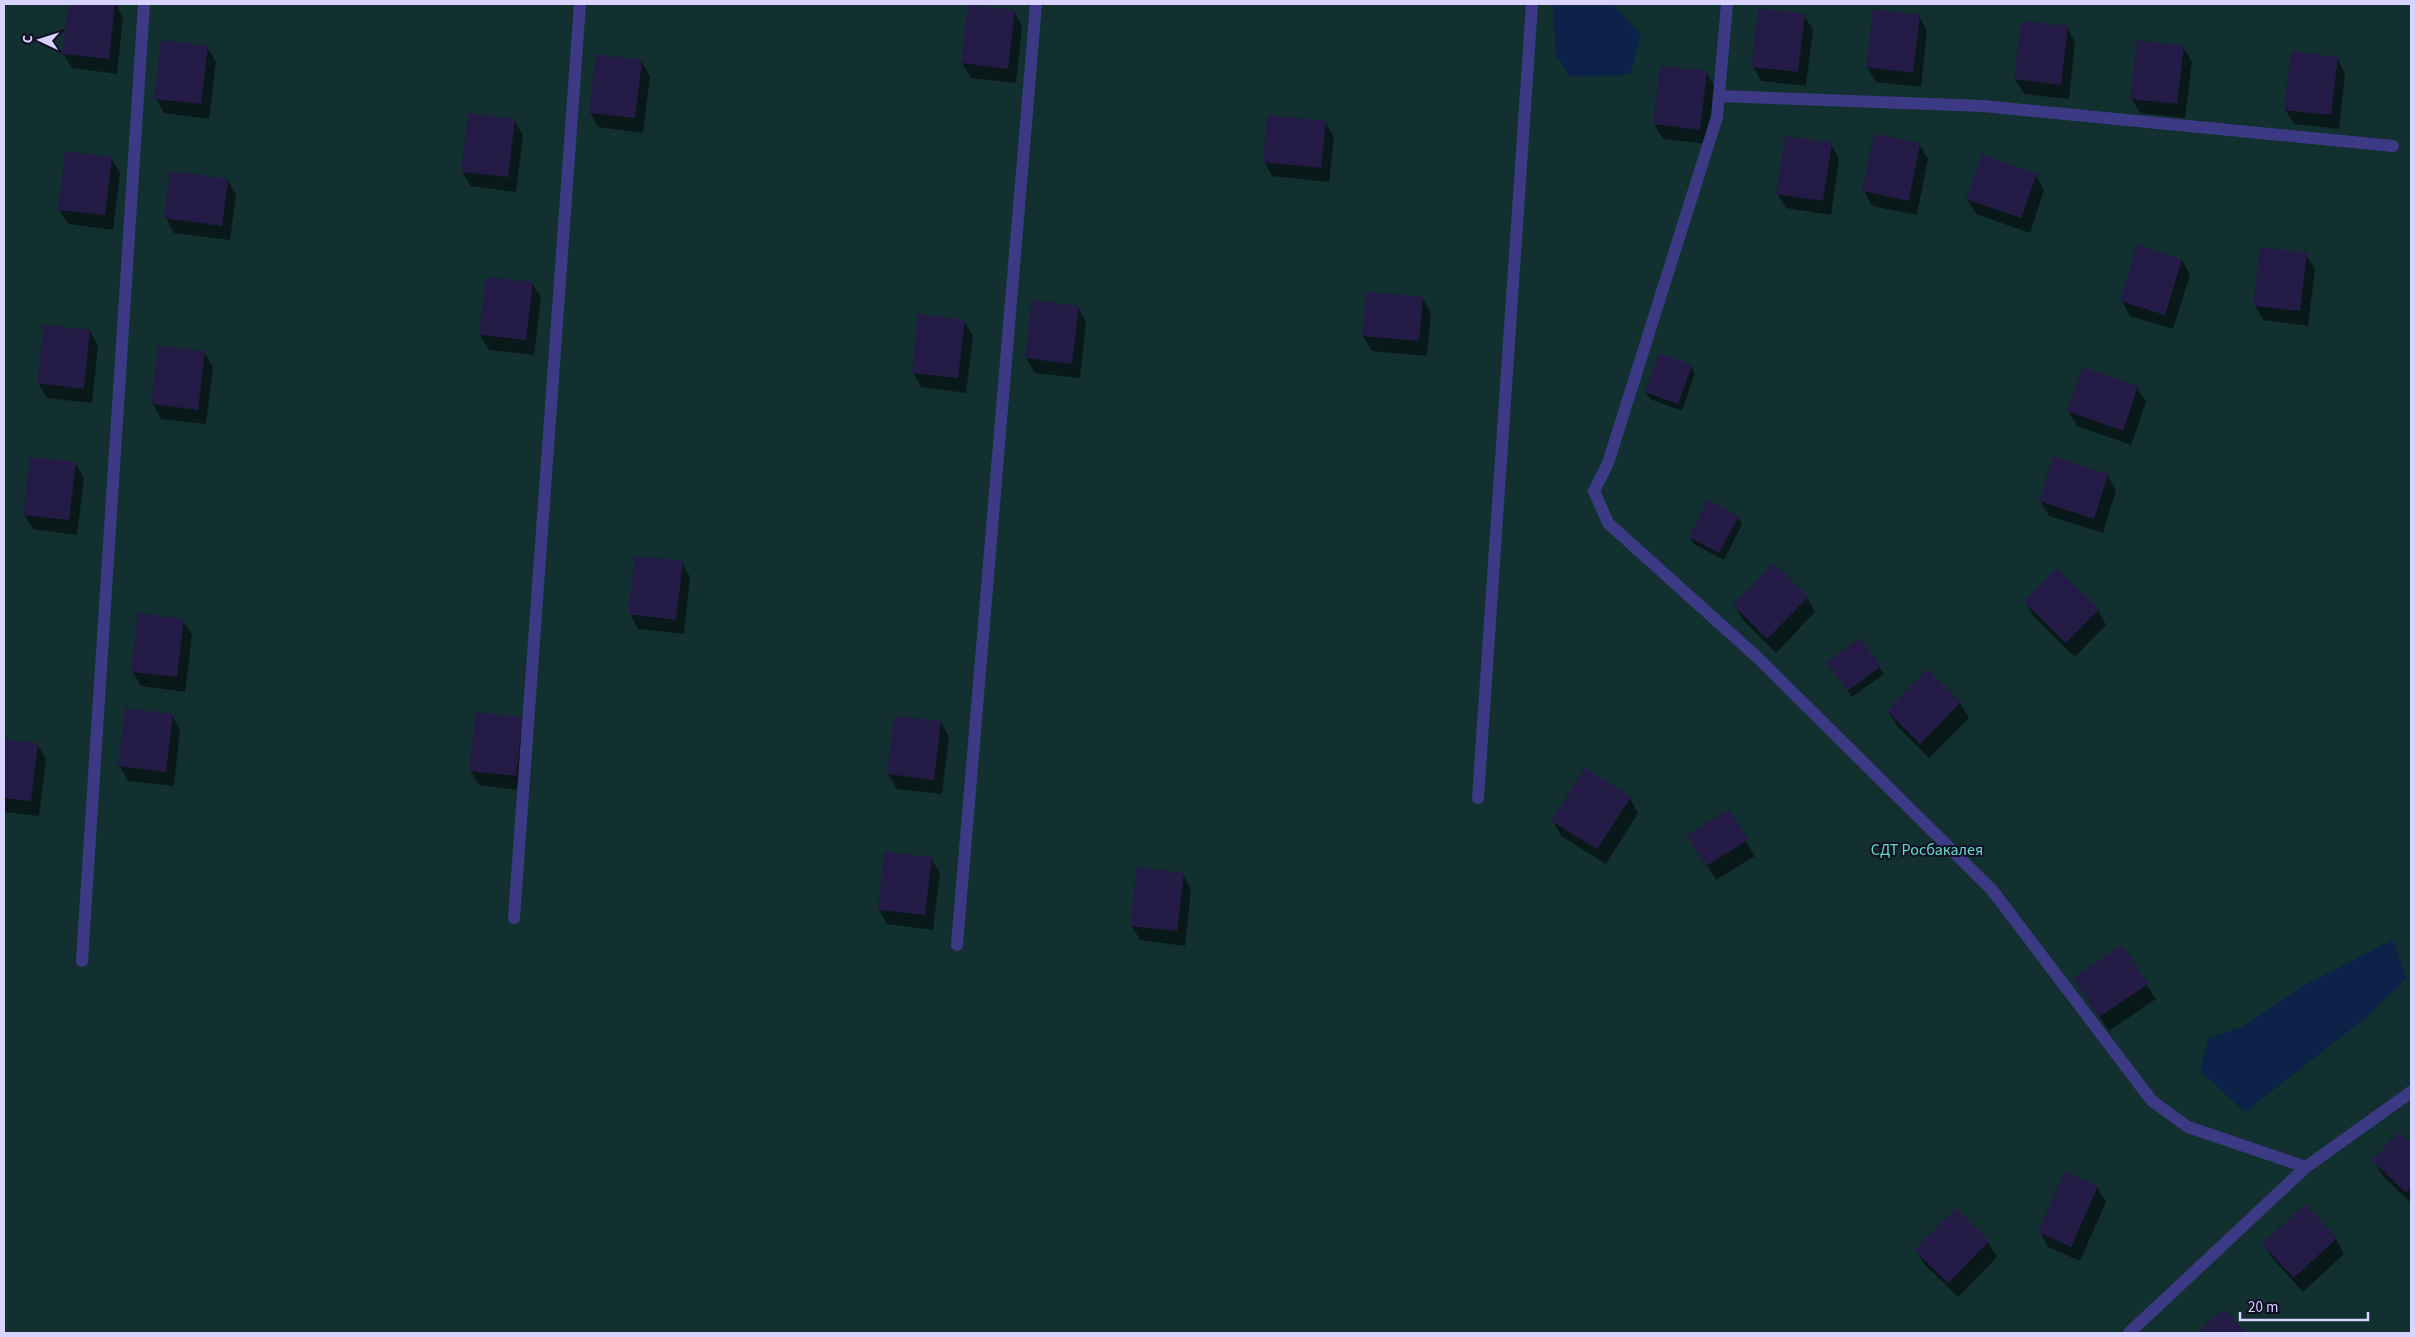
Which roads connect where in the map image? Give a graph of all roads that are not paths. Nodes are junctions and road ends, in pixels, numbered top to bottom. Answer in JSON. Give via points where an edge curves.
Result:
{"nodes":[{"id":1,"x":144,"y":4,"type":"edge"},
{"id":2,"x":580,"y":4,"type":"edge"},
{"id":3,"x":1036,"y":4,"type":"edge"},
{"id":4,"x":1532,"y":4,"type":"edge"},
{"id":5,"x":1727,"y":4,"type":"edge"},
{"id":6,"x":1719,"y":96,"type":"junction"},
{"id":7,"x":2393,"y":146,"type":"dead end"},
{"id":8,"x":1478,"y":798,"type":"dead end"},
{"id":9,"x":514,"y":918,"type":"dead end"},
{"id":10,"x":957,"y":945,"type":"dead end"},
{"id":11,"x":82,"y":961,"type":"dead end"},
{"id":12,"x":2411,"y":1092,"type":"edge"},
{"id":13,"x":2306,"y":1167,"type":"junction"},
{"id":14,"x":2129,"y":1333,"type":"edge"}],
"edges":[{"from":1,"to":11,"type":"lane"},
{"from":2,"to":9,"type":"lane"},
{"from":3,"to":10,"type":"lane"},
{"from":4,"to":8,"type":"lane"},
{"from":5,"to":6,"type":"lane"},
{"from":6,"to":7,"type":"lane","via":[[1983,106]]},
{"from":6,"to":13,"type":"lane","via":[[1717,117],[1611,454],[1594,491],[1608,523],[1758,658],[1992,890],[2152,1101],[2188,1127]]},
{"from":12,"to":13,"type":"lane"},
{"from":13,"to":14,"type":"lane"}]}
